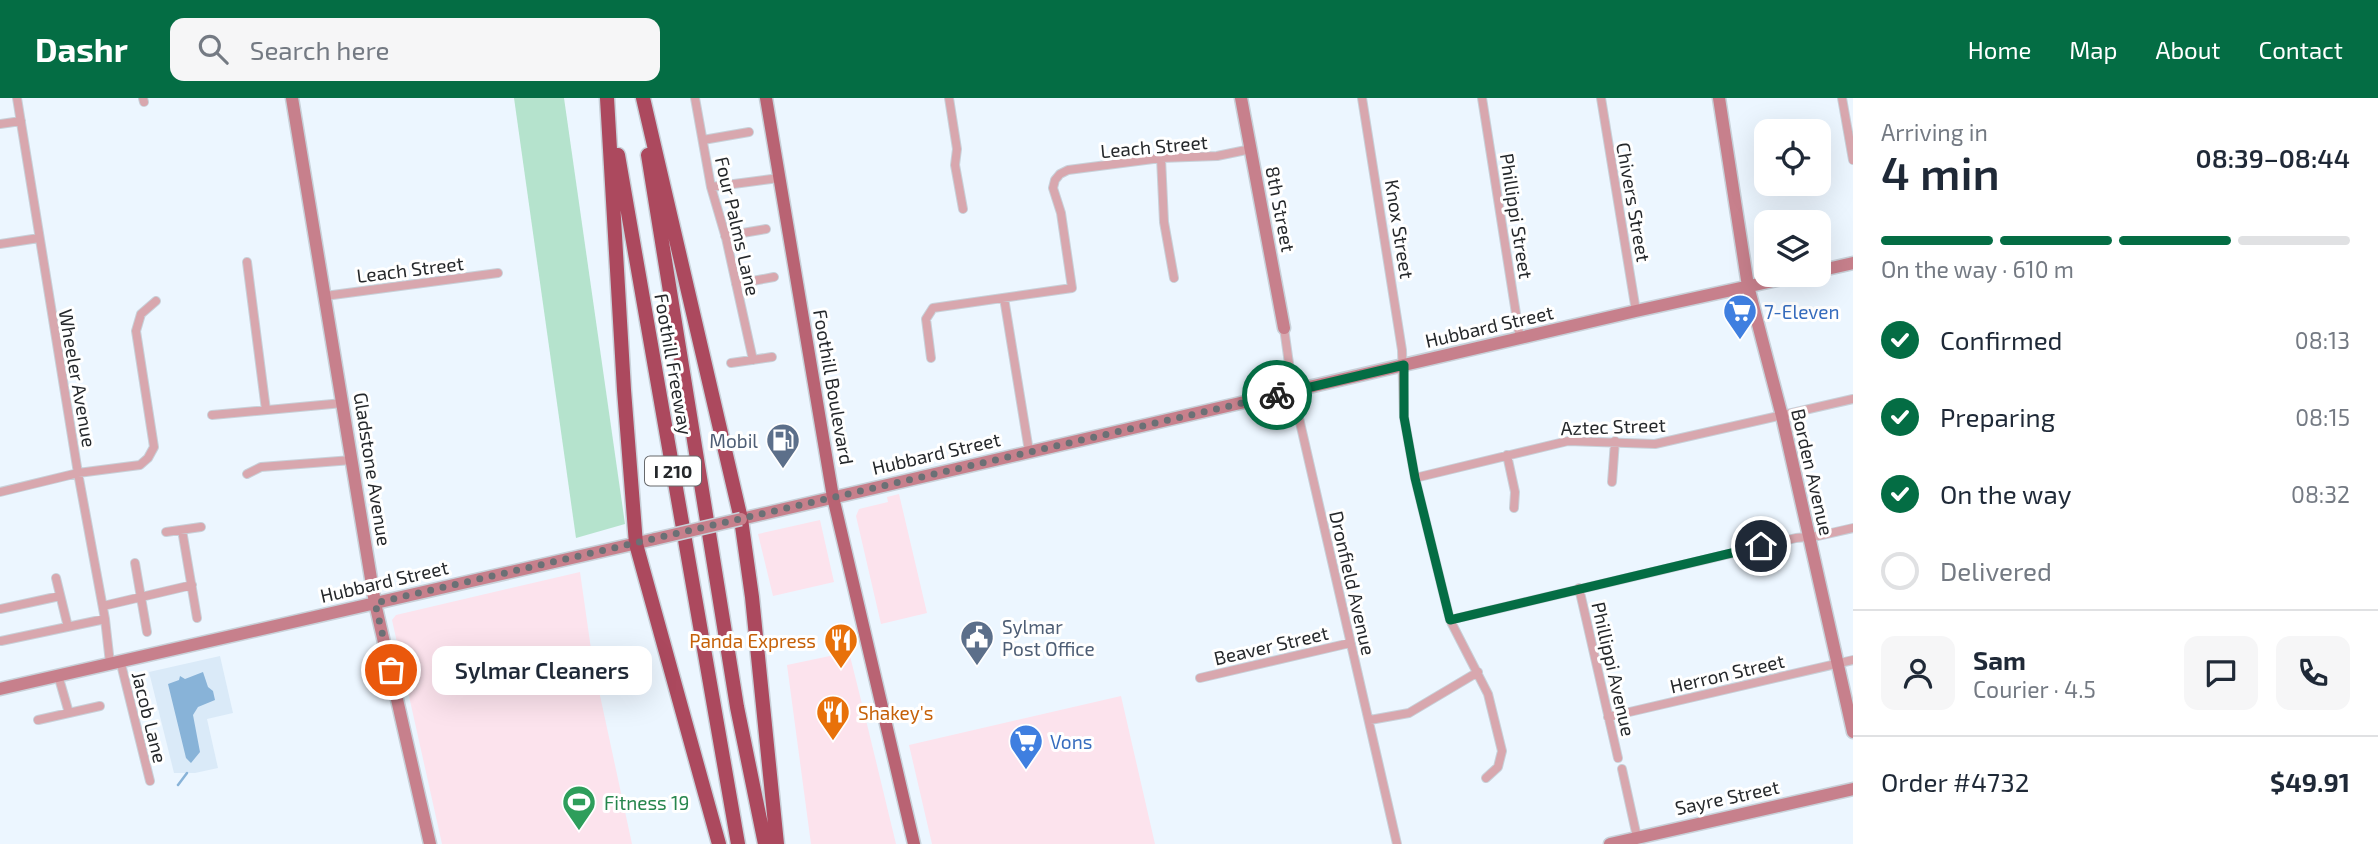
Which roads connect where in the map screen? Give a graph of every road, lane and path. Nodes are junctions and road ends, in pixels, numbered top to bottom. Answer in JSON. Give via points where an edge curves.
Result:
{"nodes":[{"id":1,"x":17,"y":98,"type":"edge"},
{"id":2,"x":292,"y":98,"type":"edge"},
{"id":3,"x":607,"y":98,"type":"edge"},
{"id":4,"x":641,"y":98,"type":"edge"},
{"id":5,"x":695,"y":98,"type":"edge"},
{"id":6,"x":766,"y":98,"type":"edge"},
{"id":7,"x":949,"y":98,"type":"edge"},
{"id":8,"x":1241,"y":98,"type":"edge"},
{"id":9,"x":1362,"y":98,"type":"edge"},
{"id":10,"x":1482,"y":98,"type":"edge"},
{"id":11,"x":1601,"y":98,"type":"edge"},
{"id":12,"x":1719,"y":98,"type":"edge"},
{"id":13,"x":1842,"y":98,"type":"edge"},
{"id":14,"x":21,"y":121,"type":"junction"},
{"id":15,"x":0,"y":124,"type":"edge"},
{"id":16,"x":749,"y":132,"type":"dead end"},
{"id":17,"x":703,"y":140,"type":"junction"},
{"id":18,"x":1251,"y":149,"type":"junction"},
{"id":19,"x":1161,"y":158,"type":"junction"},
{"id":20,"x":1853,"y":160,"type":"edge"},
{"id":21,"x":779,"y":178,"type":"junction"},
{"id":22,"x":711,"y":187,"type":"junction"},
{"id":23,"x":963,"y":209,"type":"dead end"},
{"id":24,"x":766,"y":229,"type":"dead end"},
{"id":25,"x":725,"y":236,"type":"junction"},
{"id":26,"x":39,"y":238,"type":"junction"},
{"id":27,"x":0,"y":244,"type":"edge"},
{"id":28,"x":247,"y":262,"type":"dead end"},
{"id":29,"x":1853,"y":263,"type":"edge"},
{"id":30,"x":1831,"y":268,"type":"edge"},
{"id":31,"x":498,"y":273,"type":"dead end"},
{"id":32,"x":774,"y":277,"type":"dead end"},
{"id":33,"x":1174,"y":278,"type":"dead end"},
{"id":34,"x":736,"y":284,"type":"junction"},
{"id":35,"x":1754,"y":285,"type":"edge"},
{"id":36,"x":1748,"y":286,"type":"junction"},
{"id":37,"x":325,"y":296,"type":"junction"},
{"id":38,"x":1004,"y":298,"type":"junction"},
{"id":39,"x":156,"y":301,"type":"dead end"},
{"id":40,"x":1636,"y":311,"type":"junction"},
{"id":41,"x":1284,"y":328,"type":"joint"},
{"id":42,"x":1520,"y":338,"type":"junction"},
{"id":43,"x":772,"y":357,"type":"dead end"},
{"id":44,"x":931,"y":358,"type":"dead end"},
{"id":45,"x":753,"y":360,"type":"junction"},
{"id":46,"x":732,"y":363,"type":"dead end"},
{"id":47,"x":1404,"y":365,"type":"junction"},
{"id":48,"x":1293,"y":392,"type":"junction"},
{"id":49,"x":1853,"y":400,"type":"edge"},
{"id":50,"x":343,"y":403,"type":"junction"},
{"id":51,"x":266,"y":410,"type":"junction"},
{"id":52,"x":212,"y":415,"type":"dead end"},
{"id":53,"x":1782,"y":416,"type":"junction"},
{"id":54,"x":1615,"y":442,"type":"junction"},
{"id":55,"x":1029,"y":451,"type":"junction"},
{"id":56,"x":1507,"y":456,"type":"junction"},
{"id":57,"x":352,"y":460,"type":"junction"},
{"id":58,"x":78,"y":473,"type":"junction"},
{"id":59,"x":247,"y":474,"type":"dead end"},
{"id":60,"x":1415,"y":478,"type":"junction"},
{"id":61,"x":1612,"y":482,"type":"dead end"},
{"id":62,"x":0,"y":492,"type":"edge"},
{"id":63,"x":833,"y":497,"type":"junction"},
{"id":64,"x":1514,"y":508,"type":"dead end"},
{"id":65,"x":741,"y":519,"type":"junction"},
{"id":66,"x":201,"y":527,"type":"dead end"},
{"id":67,"x":1853,"y":528,"type":"edge"},
{"id":68,"x":183,"y":530,"type":"junction"},
{"id":69,"x":166,"y":532,"type":"dead end"},
{"id":70,"x":1808,"y":537,"type":"junction"},
{"id":71,"x":636,"y":544,"type":"junction"},
{"id":72,"x":135,"y":563,"type":"dead end"},
{"id":73,"x":56,"y":578,"type":"dead end"},
{"id":74,"x":192,"y":586,"type":"junction"},
{"id":75,"x":1579,"y":588,"type":"junction"},
{"id":76,"x":60,"y":596,"type":"junction"},
{"id":77,"x":141,"y":597,"type":"junction"},
{"id":78,"x":375,"y":603,"type":"junction"},
{"id":79,"x":103,"y":606,"type":"junction"},
{"id":80,"x":0,"y":609,"type":"edge"},
{"id":81,"x":197,"y":618,"type":"dead end"},
{"id":82,"x":105,"y":619,"type":"junction"},
{"id":83,"x":1450,"y":620,"type":"junction"},
{"id":84,"x":68,"y":627,"type":"junction"},
{"id":85,"x":147,"y":632,"type":"dead end"},
{"id":86,"x":1,"y":641,"type":"edge"},
{"id":87,"x":1350,"y":643,"type":"junction"},
{"id":88,"x":1853,"y":660,"type":"edge"},
{"id":89,"x":115,"y":662,"type":"junction"},
{"id":90,"x":1838,"y":664,"type":"junction"},
{"id":91,"x":1478,"y":672,"type":"junction"},
{"id":92,"x":58,"y":675,"type":"junction"},
{"id":93,"x":1200,"y":678,"type":"dead end"},
{"id":94,"x":0,"y":689,"type":"edge"},
{"id":95,"x":100,"y":706,"type":"dead end"},
{"id":96,"x":69,"y":713,"type":"junction"},
{"id":97,"x":1608,"y":717,"type":"junction"},
{"id":98,"x":38,"y":720,"type":"dead end"},
{"id":99,"x":1370,"y":720,"type":"junction"},
{"id":100,"x":1853,"y":732,"type":"edge"},
{"id":101,"x":1618,"y":758,"type":"dead end"},
{"id":102,"x":1622,"y":769,"type":"dead end"},
{"id":103,"x":1486,"y":778,"type":"dead end"},
{"id":104,"x":150,"y":781,"type":"dead end"},
{"id":105,"x":1853,"y":789,"type":"edge"},
{"id":106,"x":1637,"y":837,"type":"junction"},
{"id":107,"x":430,"y":844,"type":"edge"},
{"id":108,"x":719,"y":844,"type":"edge"},
{"id":109,"x":738,"y":844,"type":"edge"},
{"id":110,"x":765,"y":844,"type":"edge"},
{"id":111,"x":777,"y":844,"type":"edge"},
{"id":112,"x":914,"y":844,"type":"edge"},
{"id":113,"x":1397,"y":844,"type":"edge"},
{"id":114,"x":1610,"y":844,"type":"edge"}],
"edges":[{"from":1,"to":14,"type":"street","name":"Wheeler Avenue"},
{"from":2,"to":37,"type":"street","name":"Gladstone Avenue"},
{"from":3,"to":71,"type":"highway"},
{"from":3,"to":109,"type":"highway","name":"Foothill Freeway","number":"I 210"},
{"from":4,"to":65,"type":"highway"},
{"from":4,"to":110,"type":"highway","name":"Foothill Freeway","number":"I 210","via":[[737,707]]},
{"from":5,"to":17,"type":"street","name":"Four Palms Lane"},
{"from":6,"to":21,"type":"main road","name":"Foothill Boulevard"},
{"from":7,"to":23,"type":"street"},
{"from":8,"to":18,"type":"street","name":"8th Street"},
{"from":9,"to":47,"type":"street","name":"Knox Street"},
{"from":10,"to":42,"type":"street","name":"Phillippi Street"},
{"from":11,"to":40,"type":"street","name":"Chivers Street"},
{"from":12,"to":36,"type":"street","name":"Borden Avenue"},
{"from":13,"to":20,"type":"street"},
{"from":14,"to":15,"type":"street"},
{"from":14,"to":26,"type":"street","name":"Wheeler Avenue"},
{"from":16,"to":17,"type":"street"},
{"from":17,"to":22,"type":"street","name":"Four Palms Lane"},
{"from":18,"to":19,"type":"street","name":"Leach Street","via":[[1217,156]]},
{"from":18,"to":41,"type":"street","name":"8th Street"},
{"from":19,"to":33,"type":"street","via":[[1164,222]]},
{"from":19,"to":38,"type":"street","name":"Leach Street","via":[[1060,173],[1053,188],[1072,288]]},
{"from":21,"to":22,"type":"street"},
{"from":21,"to":63,"type":"main road","name":"Foothill Boulevard"},
{"from":22,"to":25,"type":"street","name":"Four Palms Lane"},
{"from":24,"to":25,"type":"street"},
{"from":25,"to":34,"type":"street","name":"Four Palms Lane"},
{"from":26,"to":27,"type":"street"},
{"from":26,"to":58,"type":"street","name":"Wheeler Avenue"},
{"from":28,"to":51,"type":"street"},
{"from":29,"to":30,"type":"street"},
{"from":31,"to":37,"type":"street","name":"Leach Street"},
{"from":32,"to":34,"type":"street"},
{"from":34,"to":45,"type":"street","name":"Four Palms Lane"},
{"from":35,"to":36,"type":"street","name":"Hubbard Street"},
{"from":36,"to":40,"type":"street","name":"Hubbard Street"},
{"from":36,"to":53,"type":"street","name":"Borden Avenue"},
{"from":37,"to":50,"type":"street","name":"Gladstone Avenue"},
{"from":38,"to":44,"type":"street","via":[[933,308],[926,320]]},
{"from":38,"to":55,"type":"street"},
{"from":39,"to":58,"type":"street","via":[[141,314],[136,331],[154,447],[139,465]]},
{"from":40,"to":42,"type":"street","name":"Hubbard Street"},
{"from":41,"to":48,"type":"street","name":"Dronfield Avenue"},
{"from":42,"to":47,"type":"street","name":"Hubbard Street"},
{"from":43,"to":45,"type":"street"},
{"from":45,"to":46,"type":"street"},
{"from":47,"to":48,"type":"street","name":"Hubbard Street"},
{"from":47,"to":60,"type":"street","name":"Knox Street","via":[[1404,417]]},
{"from":48,"to":55,"type":"street","name":"Hubbard Street"},
{"from":48,"to":87,"type":"street","name":"Dronfield Avenue"},
{"from":49,"to":53,"type":"street","name":"Aztec Street"},
{"from":50,"to":51,"type":"street"},
{"from":50,"to":57,"type":"street","name":"Gladstone Avenue"},
{"from":51,"to":52,"type":"street"},
{"from":53,"to":54,"type":"street","name":"Aztec Street","via":[[1655,444]]},
{"from":53,"to":70,"type":"street","name":"Borden Avenue"},
{"from":54,"to":56,"type":"street","name":"Aztec Street","via":[[1568,441]]},
{"from":54,"to":61,"type":"street"},
{"from":55,"to":63,"type":"street","name":"Hubbard Street"},
{"from":56,"to":60,"type":"street","name":"Aztec Street"},
{"from":56,"to":64,"type":"street"},
{"from":57,"to":59,"type":"street","via":[[261,467]]},
{"from":57,"to":78,"type":"street","name":"Gladstone Avenue"},
{"from":58,"to":62,"type":"street"},
{"from":58,"to":79,"type":"street","name":"Wheeler Avenue"},
{"from":60,"to":83,"type":"street","name":"Knox Street"},
{"from":63,"to":65,"type":"street","name":"Hubbard Street"},
{"from":63,"to":112,"type":"main road","name":"Foothill Boulevard"},
{"from":65,"to":71,"type":"street","name":"Hubbard Street","bridge":true},
{"from":65,"to":111,"type":"highway"},
{"from":66,"to":68,"type":"street"},
{"from":67,"to":70,"type":"street"},
{"from":68,"to":69,"type":"street"},
{"from":68,"to":74,"type":"street"},
{"from":70,"to":75,"type":"street"},
{"from":70,"to":90,"type":"street","name":"Borden Avenue"},
{"from":71,"to":78,"type":"street","name":"Hubbard Street"},
{"from":71,"to":108,"type":"highway"},
{"from":72,"to":77,"type":"street"},
{"from":73,"to":76,"type":"street"},
{"from":74,"to":77,"type":"street"},
{"from":74,"to":81,"type":"street"},
{"from":75,"to":83,"type":"street"},
{"from":75,"to":97,"type":"street","name":"Phillippi Avenue"},
{"from":76,"to":80,"type":"street"},
{"from":76,"to":84,"type":"street"},
{"from":77,"to":79,"type":"street"},
{"from":77,"to":85,"type":"street"},
{"from":78,"to":89,"type":"street","name":"Hubbard Street"},
{"from":78,"to":107,"type":"street","name":"Gladstone Avenue"},
{"from":79,"to":82,"type":"street","name":"Wheeler Avenue"},
{"from":82,"to":84,"type":"street"},
{"from":82,"to":89,"type":"street","name":"Wheeler Avenue"},
{"from":83,"to":91,"type":"street","name":"Knox Street"},
{"from":84,"to":86,"type":"street"},
{"from":87,"to":93,"type":"street","name":"Beaver Street"},
{"from":87,"to":99,"type":"street","name":"Dronfield Avenue"},
{"from":88,"to":90,"type":"street","name":"Herron Street"},
{"from":89,"to":92,"type":"street","name":"Hubbard Street"},
{"from":89,"to":104,"type":"street","name":"Jacob Lane"},
{"from":90,"to":97,"type":"street","name":"Herron Street"},
{"from":90,"to":100,"type":"street","name":"Borden Avenue"},
{"from":91,"to":99,"type":"street","via":[[1409,713]]},
{"from":91,"to":103,"type":"street","name":"Knox Street","via":[[1502,751],[1498,767]]},
{"from":92,"to":94,"type":"street","name":"Hubbard Street"},
{"from":92,"to":96,"type":"street"},
{"from":95,"to":96,"type":"street"},
{"from":96,"to":98,"type":"street"},
{"from":97,"to":101,"type":"street","name":"Phillippi Avenue"},
{"from":99,"to":113,"type":"street","name":"Dronfield Avenue"},
{"from":102,"to":106,"type":"street"},
{"from":105,"to":106,"type":"street","name":"Sayre Street"},
{"from":106,"to":114,"type":"street","name":"Sayre Street"}]}
